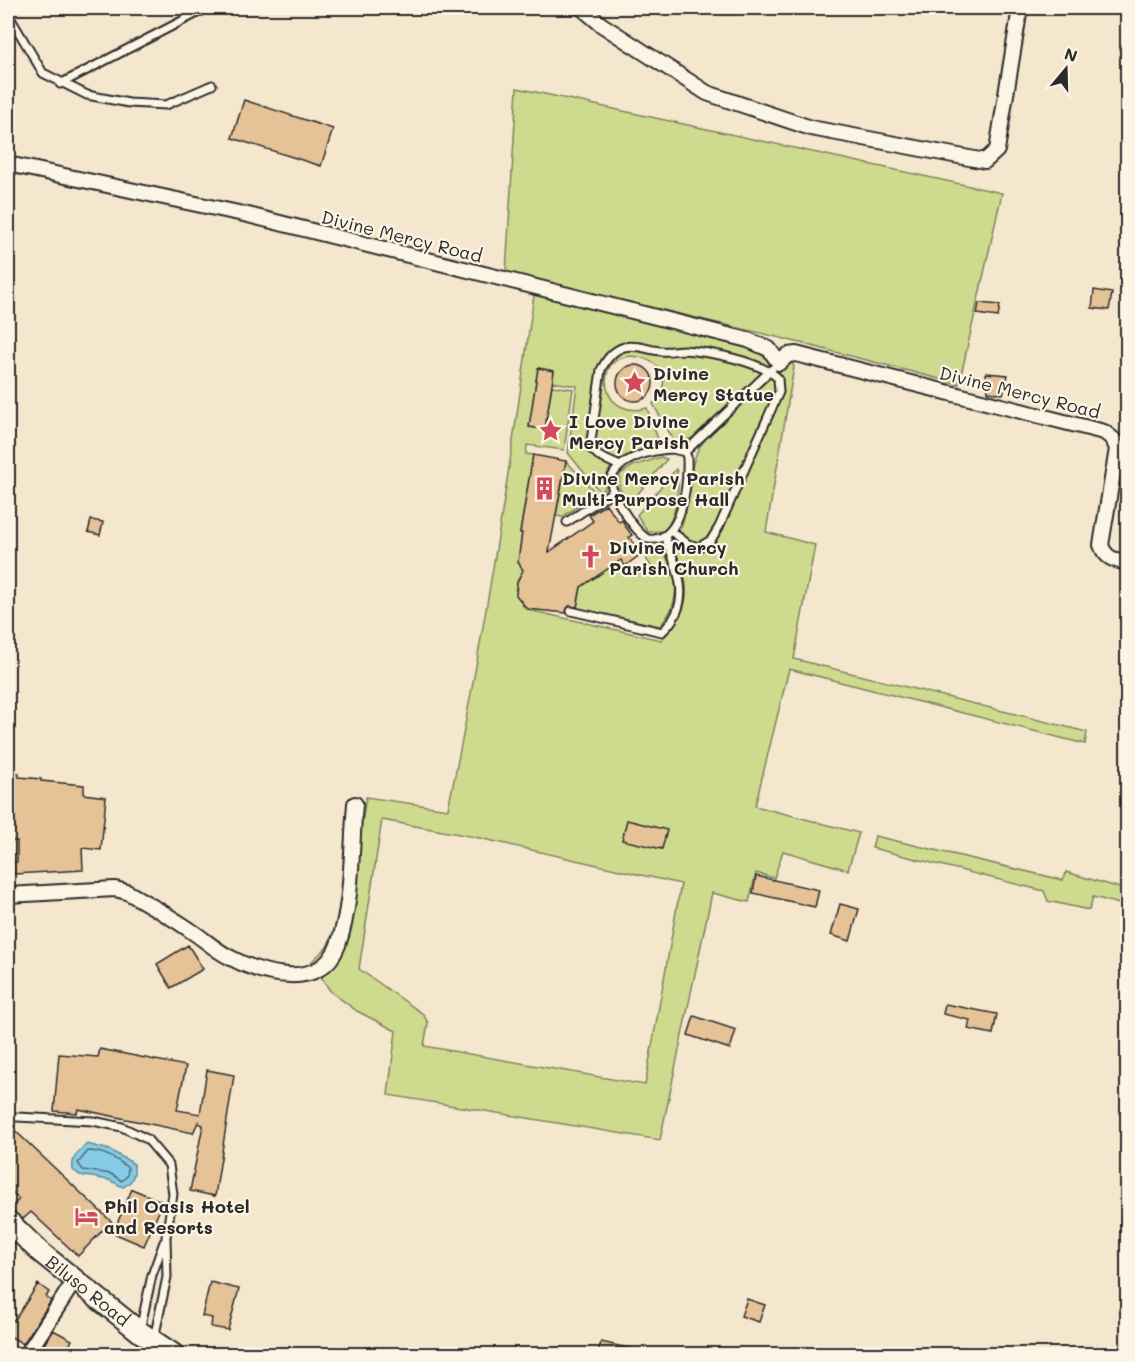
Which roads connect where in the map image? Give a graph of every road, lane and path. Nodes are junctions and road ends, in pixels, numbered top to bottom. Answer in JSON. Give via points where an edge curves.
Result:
{"nodes":[{"id":1,"x":207,"y":8,"type":"edge"},
{"id":2,"x":582,"y":8,"type":"edge"},
{"id":3,"x":1020,"y":8,"type":"edge"},
{"id":4,"x":8,"y":14,"type":"edge"},
{"id":5,"x":60,"y":84,"type":"junction"},
{"id":6,"x":212,"y":85,"type":"dead end"},
{"id":7,"x":8,"y":164,"type":"edge"},
{"id":8,"x":775,"y":367,"type":"junction"},
{"id":9,"x":685,"y":452,"type":"junction"},
{"id":10,"x":620,"y":466,"type":"junction"},
{"id":11,"x":612,"y":492,"type":"junction"},
{"id":12,"x":567,"y":522,"type":"dead end"},
{"id":13,"x":672,"y":532,"type":"junction"},
{"id":14,"x":665,"y":537,"type":"junction"},
{"id":15,"x":1128,"y":563,"type":"edge"},
{"id":16,"x":571,"y":611,"type":"dead end"},
{"id":17,"x":355,"y":804,"type":"dead end"},
{"id":18,"x":8,"y":895,"type":"edge"},
{"id":19,"x":17,"y":1117,"type":"dead end"},
{"id":20,"x":8,"y":1221,"type":"edge"},
{"id":21,"x":166,"y":1237,"type":"junction"},
{"id":22,"x":75,"y":1280,"type":"junction"},
{"id":23,"x":160,"y":1347,"type":"edge"},
{"id":24,"x":27,"y":1354,"type":"edge"}],
"edges":[{"from":1,"to":5,"type":"lane"},
{"from":2,"to":3,"type":"street","via":[[707,93],[811,128],[985,161],[997,150]]},
{"from":4,"to":5,"type":"lane","via":[[43,73]]},
{"from":5,"to":6,"type":"lane","via":[[87,95],[166,105]]},
{"from":7,"to":8,"type":"street","name":"Divine Mercy Road","via":[[248,215],[748,340],[770,349]]},
{"from":8,"to":9,"type":"lane","name":"Divine Mercy Road"},
{"from":8,"to":10,"type":"lane","via":[[689,351],[632,346],[614,352],[606,359],[599,378],[590,448]]},
{"from":8,"to":13,"type":"lane","via":[[779,392],[715,534],[699,547]]},
{"from":8,"to":15,"type":"street","name":"Divine Mercy Road","via":[[788,355],[796,354],[1104,432],[1117,449],[1101,545],[1104,554]]},
{"from":9,"to":10,"type":"lane","via":[[661,450]]},
{"from":9,"to":13,"type":"lane","via":[[682,498]]},
{"from":10,"to":11,"type":"lane","via":[[611,479]]},
{"from":11,"to":12,"type":"lane"},
{"from":11,"to":14,"type":"lane","via":[[641,535],[654,540]]},
{"from":13,"to":14,"type":"lane"},
{"from":14,"to":16,"type":"lane","via":[[682,592],[678,612],[662,632]]},
{"from":17,"to":18,"type":"street","via":[[345,916],[338,945],[322,967],[309,974],[263,972],[230,958],[127,892]]},
{"from":19,"to":21,"type":"lane","via":[[93,1121],[122,1127],[147,1139],[170,1166],[173,1194]]},
{"from":20,"to":22,"type":"street","name":"Biluso Road"},
{"from":21,"to":23,"type":"lane","via":[[167,1277]]},
{"from":21,"to":23,"type":"lane","via":[[152,1275]]},
{"from":22,"to":23,"type":"street","name":"Biluso Road"},
{"from":22,"to":24,"type":"street"}]}
